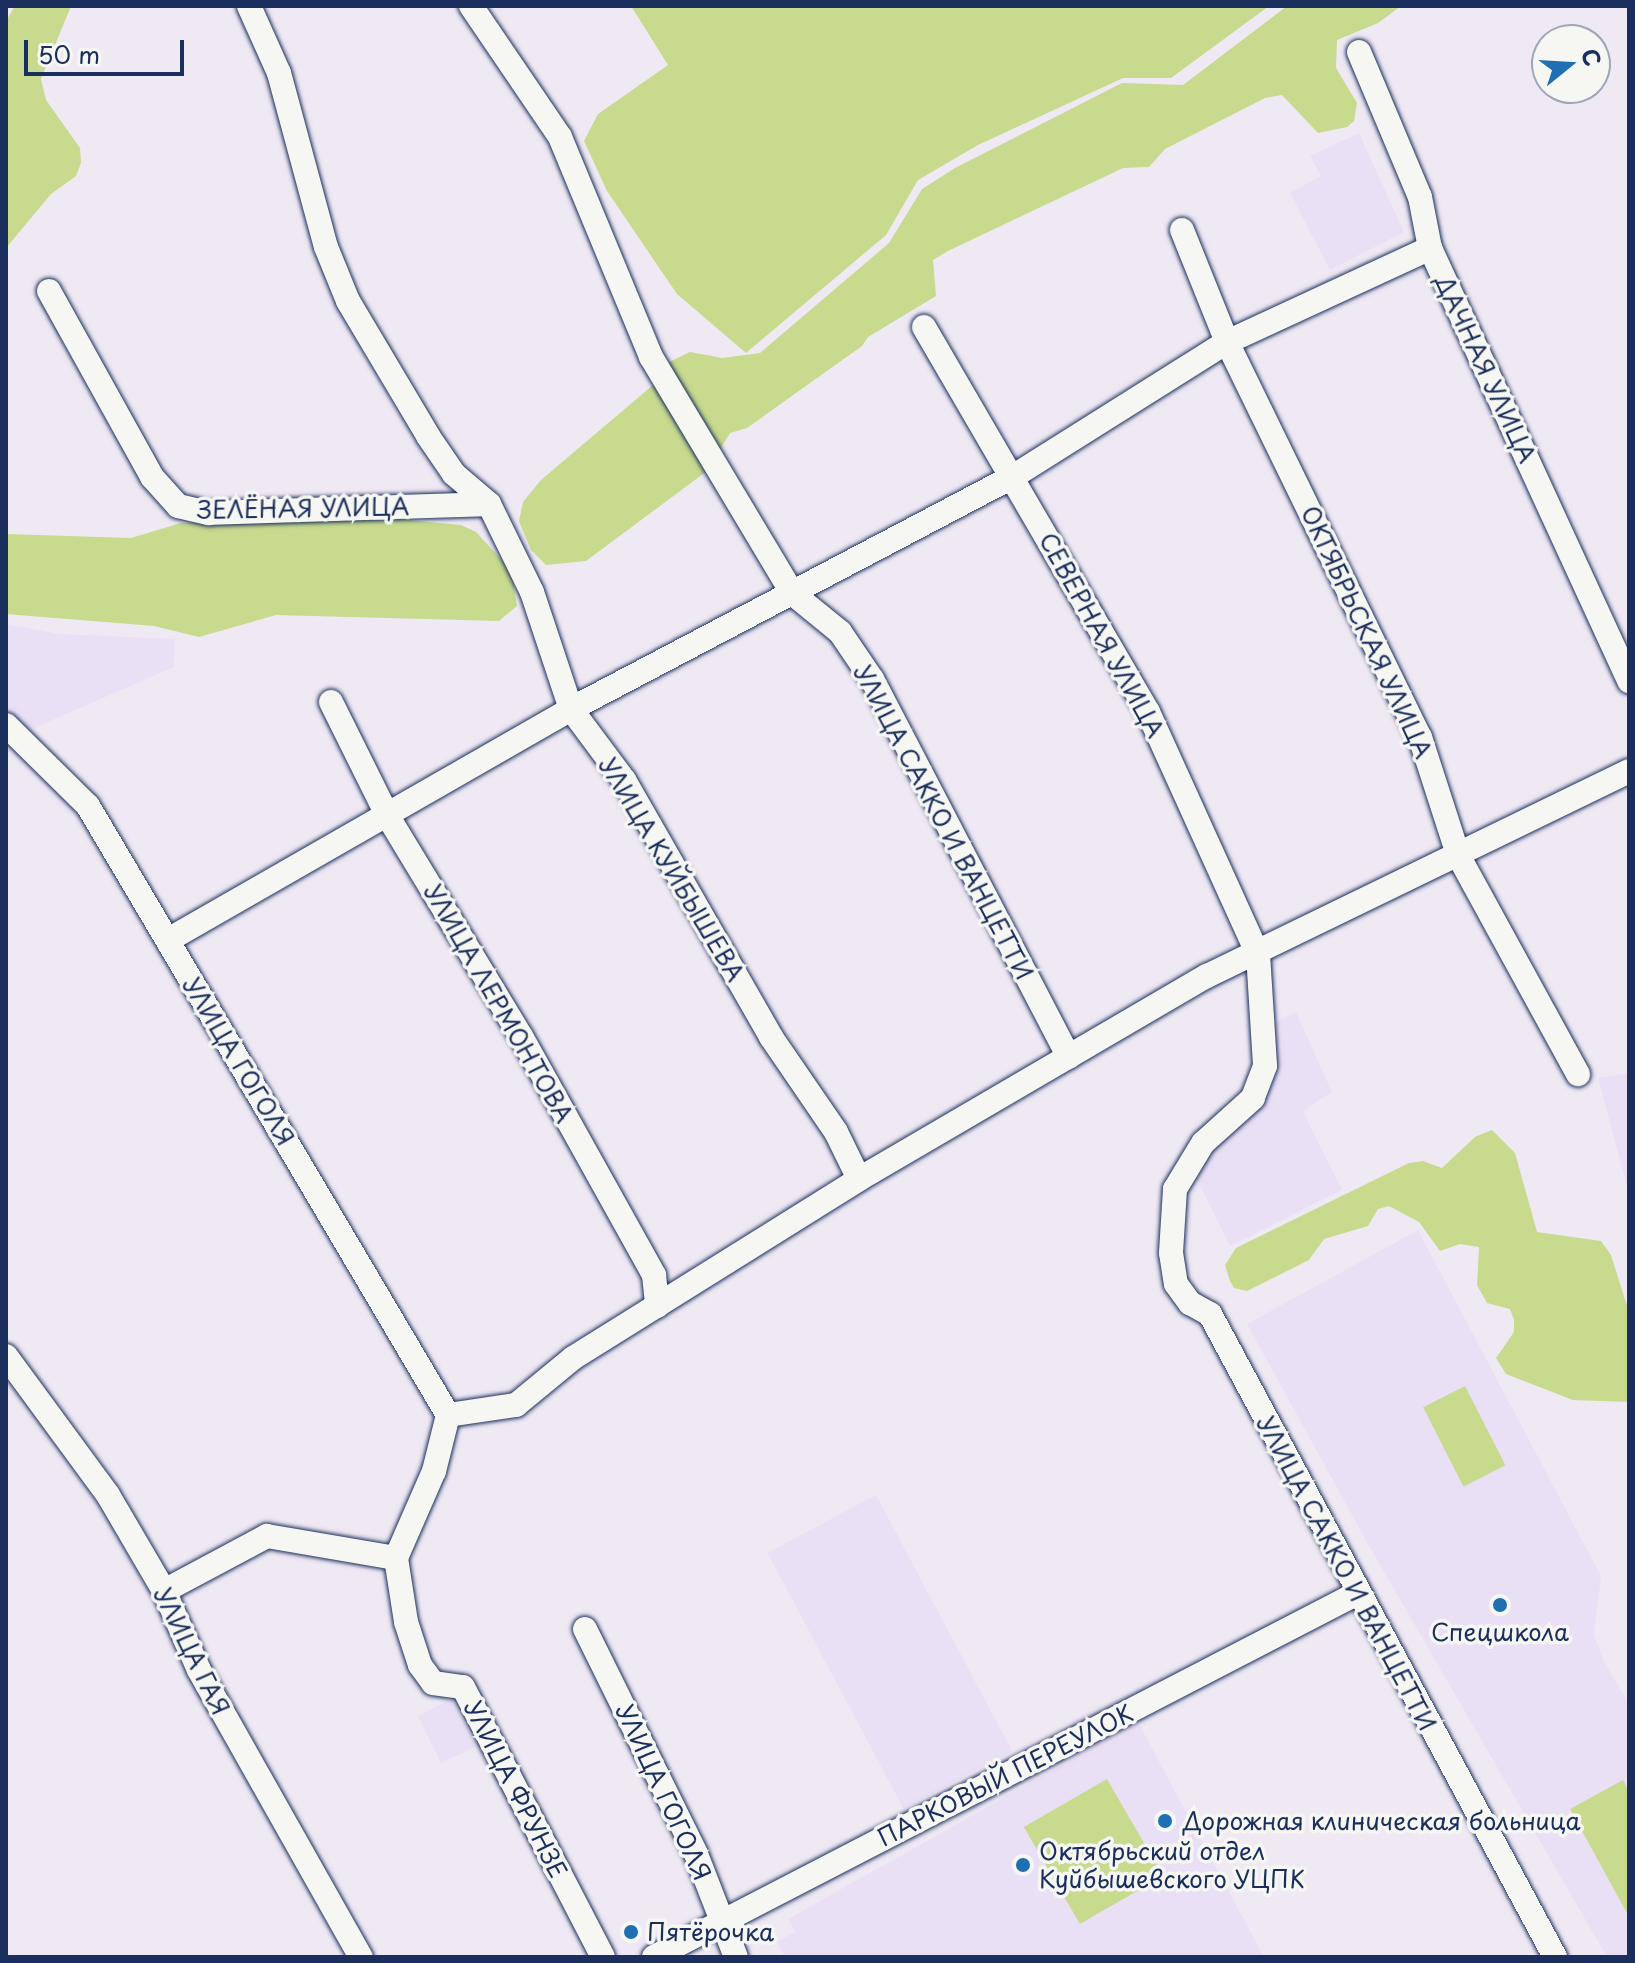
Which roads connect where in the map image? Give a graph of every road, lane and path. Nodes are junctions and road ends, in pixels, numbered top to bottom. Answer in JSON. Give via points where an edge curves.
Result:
{"nodes":[{"id":1,"x":249,"y":6,"type":"edge"},
{"id":2,"x":471,"y":6,"type":"edge"},
{"id":3,"x":1359,"y":52,"type":"dead end"},
{"id":4,"x":1182,"y":230,"type":"dead end"},
{"id":5,"x":1430,"y":248,"type":"junction"},
{"id":6,"x":49,"y":291,"type":"dead end"},
{"id":7,"x":924,"y":327,"type":"dead end"},
{"id":8,"x":1227,"y":342,"type":"junction"},
{"id":9,"x":1014,"y":476,"type":"junction"},
{"id":10,"x":489,"y":504,"type":"junction"},
{"id":11,"x":792,"y":593,"type":"junction"},
{"id":12,"x":1629,"y":681,"type":"edge"},
{"id":13,"x":331,"y":702,"type":"dead end"},
{"id":14,"x":571,"y":709,"type":"junction"},
{"id":15,"x":6,"y":725,"type":"edge"},
{"id":16,"x":1629,"y":771,"type":"edge"},
{"id":17,"x":387,"y":815,"type":"junction"},
{"id":18,"x":1458,"y":855,"type":"junction"},
{"id":19,"x":168,"y":940,"type":"junction"},
{"id":20,"x":1258,"y":954,"type":"junction"},
{"id":21,"x":1069,"y":1057,"type":"junction"},
{"id":22,"x":1578,"y":1074,"type":"dead end"},
{"id":23,"x":859,"y":1179,"type":"junction"},
{"id":24,"x":657,"y":1306,"type":"junction"},
{"id":25,"x":6,"y":1356,"type":"edge"},
{"id":26,"x":448,"y":1415,"type":"junction"},
{"id":27,"x":396,"y":1558,"type":"junction"},
{"id":28,"x":164,"y":1591,"type":"junction"},
{"id":29,"x":1356,"y":1594,"type":"junction"},
{"id":30,"x":585,"y":1629,"type":"dead end"},
{"id":31,"x":723,"y":1922,"type":"junction"},
{"id":32,"x":361,"y":1957,"type":"edge"},
{"id":33,"x":603,"y":1957,"type":"edge"},
{"id":34,"x":654,"y":1957,"type":"edge"},
{"id":35,"x":736,"y":1957,"type":"edge"},
{"id":36,"x":1555,"y":1957,"type":"edge"}],
"edges":[{"from":1,"to":10,"type":"street","via":[[279,73],[326,247],[348,301],[454,474]]},
{"from":2,"to":11,"type":"street","name":"УЛИЦА САККО И ВАНЦЕТТИ","via":[[560,137],[651,357]]},
{"from":3,"to":5,"type":"street","name":"ДАЧНАЯ УЛИЦА","via":[[1420,197]]},
{"from":4,"to":8,"type":"street","name":"ОКТЯБРЬСКАЯ УЛИЦА"},
{"from":5,"to":8,"type":"street"},
{"from":5,"to":12,"type":"street","name":"ДАЧНАЯ УЛИЦА"},
{"from":6,"to":10,"type":"street","name":"ЗЕЛЁНАЯ УЛИЦА","via":[[152,477],[178,506],[209,513]]},
{"from":7,"to":9,"type":"street","name":"СЕВЕРНАЯ УЛИЦА"},
{"from":8,"to":9,"type":"street"},
{"from":8,"to":18,"type":"street","name":"ОКТЯБРЬСКАЯ УЛИЦА","via":[[1420,737]]},
{"from":9,"to":11,"type":"street"},
{"from":9,"to":20,"type":"street","name":"СЕВЕРНАЯ УЛИЦА","via":[[1148,712]]},
{"from":10,"to":14,"type":"street","name":"УЛИЦА КУЙБЫШЕВА","via":[[532,592]]},
{"from":11,"to":14,"type":"street"},
{"from":11,"to":21,"type":"street","name":"УЛИЦА САККО И ВАНЦЕТТИ","via":[[840,632],[872,679]]},
{"from":13,"to":17,"type":"street","name":"УЛИЦА ЛЕРМОНТОВА"},
{"from":14,"to":17,"type":"street"},
{"from":14,"to":23,"type":"street","name":"УЛИЦА КУЙБЫШЕВА","via":[[624,780],[771,1037],[836,1132]]},
{"from":15,"to":19,"type":"street","name":"УЛИЦА ГОГОЛЯ","via":[[88,806]]},
{"from":16,"to":18,"type":"street"},
{"from":17,"to":19,"type":"street"},
{"from":17,"to":24,"type":"street","name":"УЛИЦА ЛЕРМОНТОВА","via":[[521,1036],[654,1275]]},
{"from":18,"to":20,"type":"street"},
{"from":18,"to":22,"type":"street","name":"ОКТЯБРЬСКАЯ УЛИЦА"},
{"from":19,"to":26,"type":"street","name":"УЛИЦА ГОГОЛЯ"},
{"from":20,"to":21,"type":"street","via":[[1207,976]]},
{"from":20,"to":29,"type":"street","name":"УЛИЦА САККО И ВАНЦЕТТИ","via":[[1265,1066],[1253,1098],[1203,1143],[1175,1189],[1171,1253],[1176,1284],[1190,1303],[1210,1314]]},
{"from":21,"to":23,"type":"street"},
{"from":23,"to":24,"type":"street"},
{"from":24,"to":26,"type":"street","via":[[573,1358],[516,1405]]},
{"from":25,"to":28,"type":"street","name":"УЛИЦА ГАЯ","via":[[108,1495]]},
{"from":26,"to":27,"type":"street","via":[[434,1471]]},
{"from":27,"to":28,"type":"street","via":[[267,1536]]},
{"from":27,"to":33,"type":"street","name":"УЛИЦА ФРУНЗЕ","via":[[406,1622],[420,1665],[433,1683],[463,1687]]},
{"from":28,"to":32,"type":"street","name":"УЛИЦА ГАЯ","via":[[199,1670]]},
{"from":29,"to":31,"type":"street","name":"ПАРКОВЫЙ ПЕРЕУЛОК"},
{"from":29,"to":36,"type":"street","name":"УЛИЦА САККО И ВАНЦЕТТИ"},
{"from":30,"to":31,"type":"street","name":"УЛИЦА ГОГОЛЯ","via":[[696,1854]]},
{"from":31,"to":34,"type":"street","name":"ПАРКОВЫЙ ПЕРЕУЛОК"},
{"from":31,"to":35,"type":"street","name":"УЛИЦА ГОГОЛЯ"}]}
